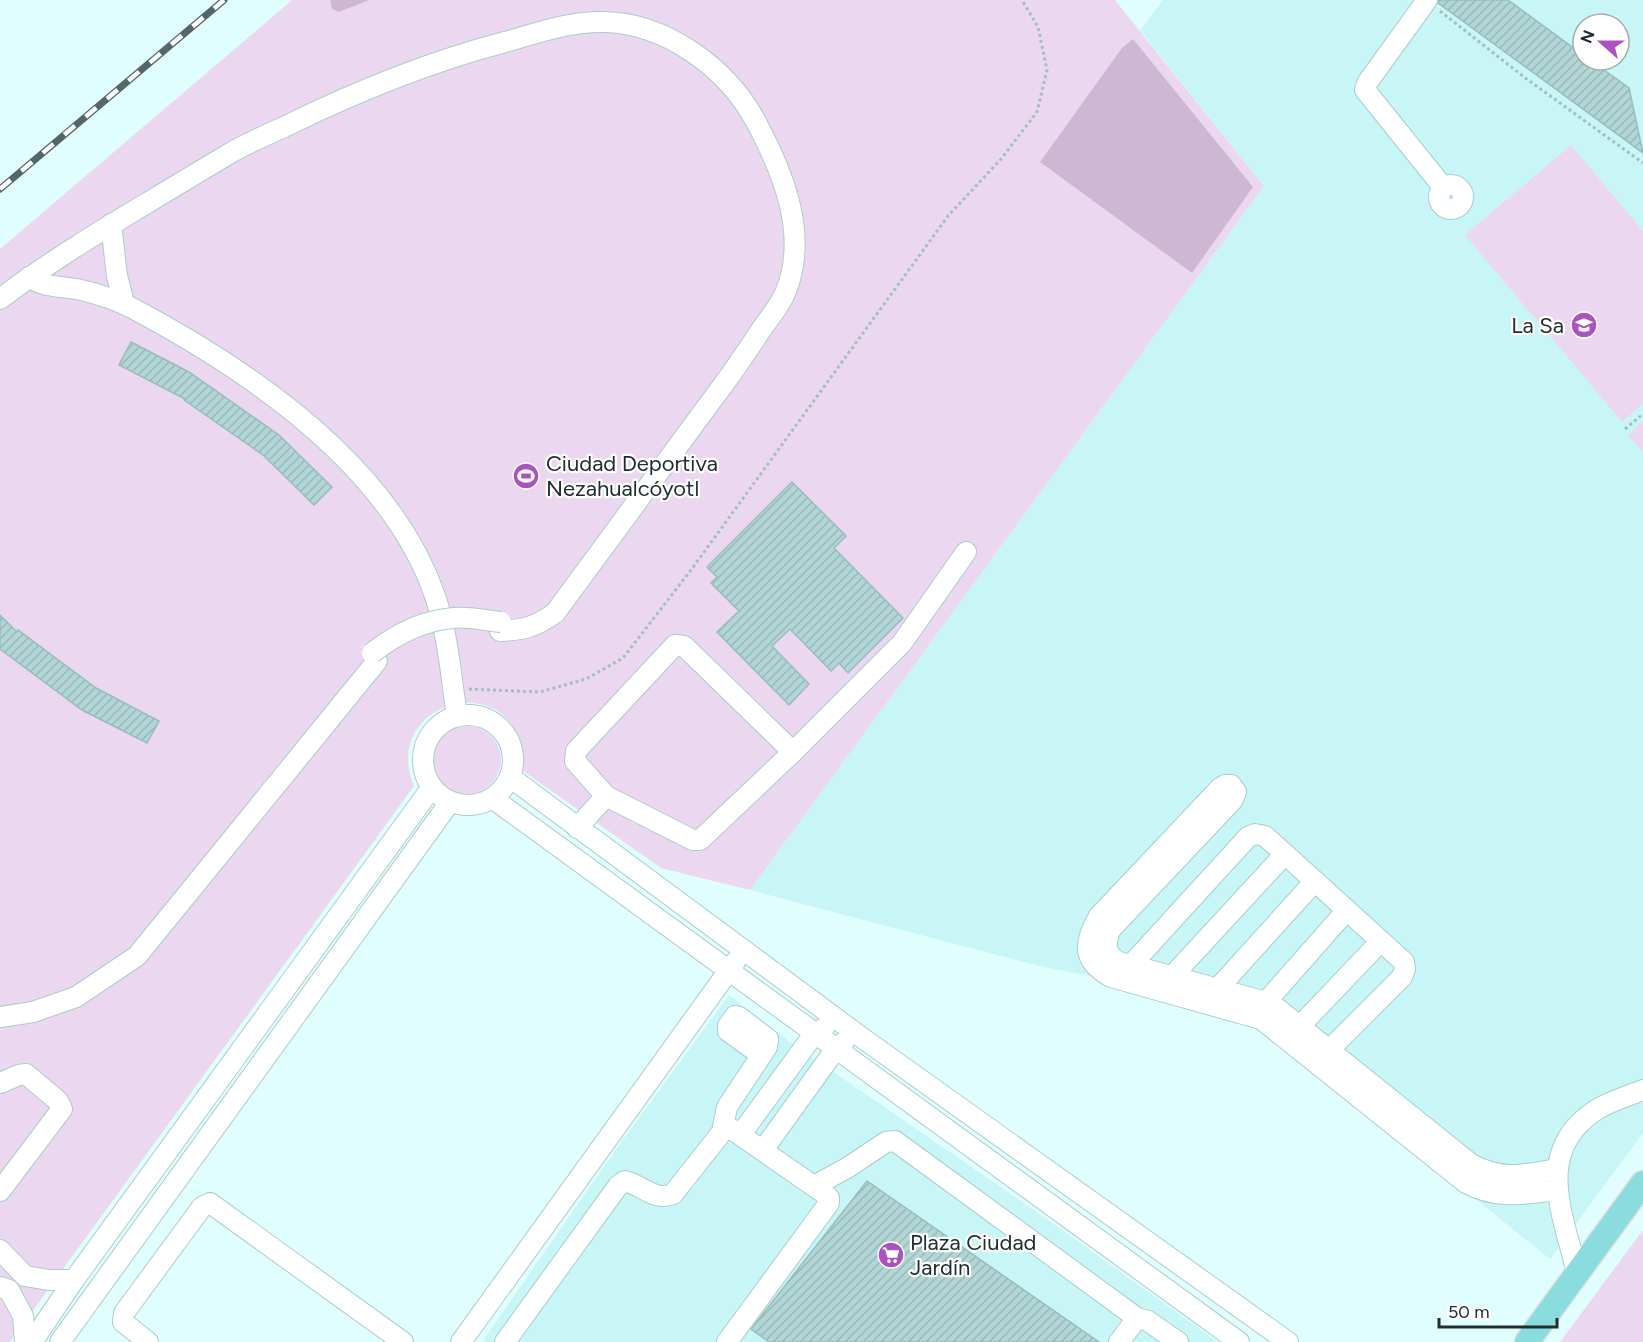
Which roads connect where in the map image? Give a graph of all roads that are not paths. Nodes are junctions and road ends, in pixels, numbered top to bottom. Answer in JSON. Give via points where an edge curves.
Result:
{"nodes":[{"id":1,"x":1427,"y":0,"type":"edge"},
{"id":2,"x":1443,"y":187,"type":"dead end"},
{"id":3,"x":112,"y":228,"type":"junction"},
{"id":4,"x":33,"y":280,"type":"junction"},
{"id":5,"x":0,"y":298,"type":"edge"},
{"id":6,"x":124,"y":303,"type":"junction"},
{"id":7,"x":0,"y":310,"type":"edge"},
{"id":8,"x":966,"y":552,"type":"dead end"},
{"id":9,"x":374,"y":657,"type":"junction"},
{"id":10,"x":457,"y":716,"type":"junction"},
{"id":11,"x":793,"y":752,"type":"junction"},
{"id":12,"x":510,"y":777,"type":"junction"},
{"id":13,"x":432,"y":787,"type":"junction"},
{"id":14,"x":1230,"y":790,"type":"dead end"},
{"id":15,"x":606,"y":796,"type":"junction"},
{"id":16,"x":492,"y":798,"type":"junction"},
{"id":17,"x":450,"y":802,"type":"junction"},
{"id":18,"x":577,"y":828,"type":"junction"},
{"id":19,"x":1285,"y":854,"type":"junction"},
{"id":20,"x":1315,"y":881,"type":"junction"},
{"id":21,"x":1347,"y":910,"type":"junction"},
{"id":22,"x":1381,"y":941,"type":"junction"},
{"id":23,"x":744,"y":950,"type":"junction"},
{"id":24,"x":729,"y":971,"type":"junction"},
{"id":25,"x":1125,"y":972,"type":"junction"},
{"id":26,"x":1166,"y":983,"type":"junction"},
{"id":27,"x":1211,"y":995,"type":"junction"},
{"id":28,"x":1266,"y":1002,"type":"junction"},
{"id":29,"x":0,"y":1008,"type":"edge"},
{"id":30,"x":0,"y":1017,"type":"edge"},
{"id":31,"x":842,"y":1024,"type":"junction"},
{"id":32,"x":1299,"y":1026,"type":"junction"},
{"id":33,"x":814,"y":1034,"type":"junction"},
{"id":34,"x":861,"y":1037,"type":"junction"},
{"id":35,"x":836,"y":1050,"type":"junction"},
{"id":36,"x":761,"y":1055,"type":"dead end"},
{"id":37,"x":1323,"y":1056,"type":"junction"},
{"id":38,"x":0,"y":1083,"type":"edge"},
{"id":39,"x":1643,"y":1090,"type":"edge"},
{"id":40,"x":731,"y":1133,"type":"junction"},
{"id":41,"x":763,"y":1150,"type":"junction"},
{"id":42,"x":1557,"y":1169,"type":"junction"},
{"id":43,"x":1643,"y":1183,"type":"edge"},
{"id":44,"x":814,"y":1186,"type":"junction"},
{"id":45,"x":1558,"y":1190,"type":"junction"},
{"id":46,"x":0,"y":1191,"type":"edge"},
{"id":47,"x":0,"y":1250,"type":"edge"},
{"id":48,"x":1184,"y":1266,"type":"junction"},
{"id":49,"x":1577,"y":1273,"type":"junction"},
{"id":50,"x":74,"y":1280,"type":"junction"},
{"id":51,"x":0,"y":1287,"type":"edge"},
{"id":52,"x":1166,"y":1288,"type":"junction"},
{"id":53,"x":1137,"y":1318,"type":"junction"},
{"id":54,"x":25,"y":1342,"type":"edge"},
{"id":55,"x":32,"y":1342,"type":"edge"},
{"id":56,"x":60,"y":1342,"type":"edge"},
{"id":57,"x":148,"y":1342,"type":"edge"},
{"id":58,"x":403,"y":1342,"type":"edge"},
{"id":59,"x":460,"y":1342,"type":"edge"},
{"id":60,"x":505,"y":1342,"type":"edge"},
{"id":61,"x":727,"y":1342,"type":"edge"},
{"id":62,"x":1119,"y":1342,"type":"edge"},
{"id":63,"x":1178,"y":1342,"type":"edge"},
{"id":64,"x":1239,"y":1342,"type":"edge"},
{"id":65,"x":1288,"y":1342,"type":"edge"},
{"id":66,"x":1527,"y":1342,"type":"edge"}],
"edges":[{"from":1,"to":2,"type":"street","via":[[1366,83],[1365,90]]},
{"from":3,"to":4,"type":"street"},
{"from":3,"to":6,"type":"street"},
{"from":3,"to":9,"type":"street","bridge":true,"via":[[317,120],[485,56],[573,34],[605,31],[639,36],[667,48],[717,88],[763,154],[777,194],[786,242],[785,267],[777,289],[733,357],[549,608],[537,616],[501,627],[455,617],[426,623],[391,639]]},
{"from":4,"to":5,"type":"street"},
{"from":4,"to":6,"type":"street"},
{"from":4,"to":7,"type":"street"},
{"from":6,"to":10,"type":"street","via":[[255,382],[338,453],[383,499],[407,534],[435,596]]},
{"from":8,"to":11,"type":"street","via":[[902,643]]},
{"from":9,"to":29,"type":"street","via":[[129,949],[69,989]]},
{"from":9,"to":30,"type":"street","via":[[137,956],[76,998],[33,1012]]},
{"from":10,"to":12,"type":"street","via":[[485,718],[501,731],[512,749]]},
{"from":10,"to":13,"type":"street","via":[[444,722],[426,743],[424,771]]},
{"from":11,"to":15,"type":"street","via":[[700,840]]},
{"from":11,"to":15,"type":"street","via":[[684,646],[675,645],[576,752],[575,761]]},
{"from":12,"to":16,"type":"street"},
{"from":12,"to":18,"type":"street"},
{"from":13,"to":17,"type":"street"},
{"from":13,"to":50,"type":"street"},
{"from":14,"to":25,"type":"street","via":[[1111,929],[1107,948]]},
{"from":15,"to":18,"type":"street"},
{"from":16,"to":17,"type":"street","via":[[472,805]]},
{"from":16,"to":24,"type":"street"},
{"from":17,"to":56,"type":"street"},
{"from":18,"to":23,"type":"street"},
{"from":19,"to":20,"type":"street"},
{"from":19,"to":25,"type":"street","via":[[1265,836],[1248,837]]},
{"from":19,"to":26,"type":"street"},
{"from":20,"to":21,"type":"street"},
{"from":20,"to":27,"type":"street"},
{"from":21,"to":22,"type":"street"},
{"from":21,"to":28,"type":"street"},
{"from":22,"to":32,"type":"street"},
{"from":22,"to":37,"type":"street","via":[[1404,962],[1402,976]]},
{"from":23,"to":24,"type":"street"},
{"from":23,"to":31,"type":"street"},
{"from":24,"to":33,"type":"street"},
{"from":24,"to":59,"type":"street"},
{"from":25,"to":26,"type":"street"},
{"from":26,"to":27,"type":"street"},
{"from":27,"to":28,"type":"street"},
{"from":27,"to":37,"type":"street","via":[[1262,1019]]},
{"from":28,"to":32,"type":"street"},
{"from":31,"to":33,"type":"street"},
{"from":31,"to":34,"type":"street"},
{"from":32,"to":37,"type":"street"},
{"from":33,"to":35,"type":"street"},
{"from":33,"to":40,"type":"street"},
{"from":34,"to":35,"type":"street","via":[[844,1042]]},
{"from":34,"to":48,"type":"street"},
{"from":35,"to":41,"type":"street"},
{"from":35,"to":52,"type":"street"},
{"from":36,"to":40,"type":"street","via":[[727,1107]]},
{"from":37,"to":42,"type":"street","via":[[1485,1172],[1510,1176]]},
{"from":37,"to":45,"type":"street","via":[[1473,1186],[1504,1195]]},
{"from":38,"to":46,"type":"street","via":[[26,1074],[62,1109]]},
{"from":39,"to":42,"type":"street","via":[[1598,1109],[1581,1121],[1568,1136]]},
{"from":40,"to":41,"type":"street"},
{"from":40,"to":60,"type":"street","via":[[665,1198],[633,1183],[625,1181],[618,1186]]},
{"from":41,"to":44,"type":"street"},
{"from":42,"to":45,"type":"street"},
{"from":43,"to":49,"type":"main road"},
{"from":44,"to":53,"type":"street","via":[[886,1142],[895,1141]]},
{"from":44,"to":61,"type":"street","via":[[829,1198],[827,1208]]},
{"from":45,"to":49,"type":"street"},
{"from":47,"to":50,"type":"street","via":[[25,1276]]},
{"from":48,"to":52,"type":"street"},
{"from":48,"to":65,"type":"street"},
{"from":49,"to":66,"type":"main road"},
{"from":50,"to":55,"type":"street"},
{"from":51,"to":54,"type":"street","via":[[9,1290],[23,1316]]},
{"from":52,"to":64,"type":"street"},
{"from":53,"to":62,"type":"street"},
{"from":53,"to":63,"type":"street"},
{"from":57,"to":58,"type":"street","via":[[126,1326],[124,1313],[202,1207],[210,1203]]}]}
